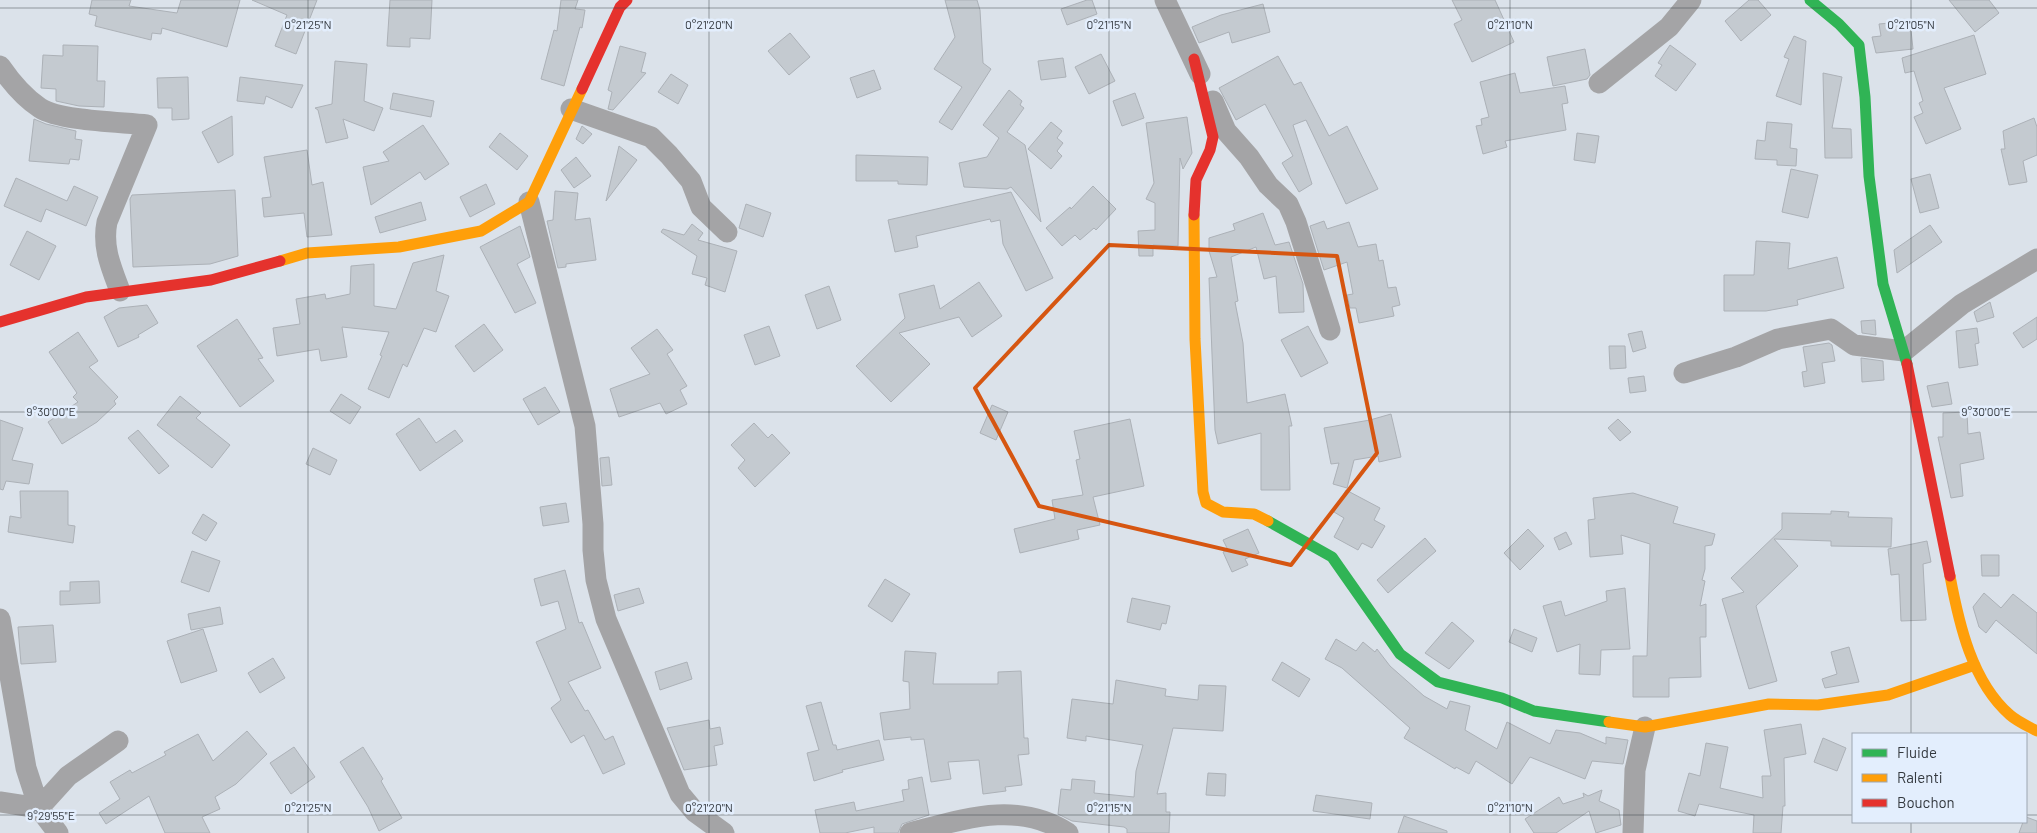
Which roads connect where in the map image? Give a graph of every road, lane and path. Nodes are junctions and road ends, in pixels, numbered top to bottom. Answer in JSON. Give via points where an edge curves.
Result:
{"nodes":[{"id":1,"x":1165,"y":0,"type":"edge"},
{"id":2,"x":1691,"y":0,"type":"edge"},
{"id":3,"x":1810,"y":0,"type":"edge"},
{"id":4,"x":619,"y":2,"type":"edge"},
{"id":5,"x":1194,"y":59,"type":"junction"},
{"id":6,"x":0,"y":66,"type":"edge"},
{"id":7,"x":1599,"y":84,"type":"dead end"},
{"id":8,"x":571,"y":109,"type":"junction"},
{"id":9,"x":528,"y":202,"type":"junction"},
{"id":10,"x":727,"y":232,"type":"dead end"},
{"id":11,"x":2037,"y":259,"type":"edge"},
{"id":12,"x":120,"y":291,"type":"junction"},
{"id":13,"x":0,"y":322,"type":"edge"},
{"id":14,"x":1330,"y":330,"type":"dead end"},
{"id":15,"x":1904,"y":350,"type":"junction"},
{"id":16,"x":1684,"y":373,"type":"dead end"},
{"id":17,"x":0,"y":619,"type":"edge"},
{"id":18,"x":1975,"y":665,"type":"junction"},
{"id":19,"x":1645,"y":727,"type":"junction"},
{"id":20,"x":2037,"y":730,"type":"edge"},
{"id":21,"x":118,"y":741,"type":"dead end"},
{"id":22,"x":0,"y":802,"type":"edge"},
{"id":23,"x":39,"y":808,"type":"junction"},
{"id":24,"x":58,"y":833,"type":"edge"},
{"id":25,"x":724,"y":833,"type":"edge"},
{"id":26,"x":910,"y":833,"type":"edge"},
{"id":27,"x":1068,"y":833,"type":"edge"},
{"id":28,"x":1633,"y":833,"type":"edge"}],
"edges":[{"from":1,"to":5,"type":"street"},
{"from":2,"to":7,"type":"street","via":[[1669,27]]},
{"from":3,"to":15,"type":"street","via":[[1859,45],[1869,176],[1884,284]]},
{"from":4,"to":8,"type":"street"},
{"from":5,"to":14,"type":"street","via":[[1226,130],[1268,186],[1288,204]]},
{"from":5,"to":19,"type":"street","via":[[1213,137],[1213,145],[1195,184],[1196,380],[1202,492],[1206,503],[1223,512],[1254,514],[1332,557],[1400,654],[1438,682],[1502,698],[1534,711]]},
{"from":6,"to":12,"type":"street","via":[[16,88],[40,109],[59,115],[147,125],[104,236],[107,256]]},
{"from":8,"to":9,"type":"street"},
{"from":8,"to":10,"type":"street","via":[[651,137],[691,181],[701,207]]},
{"from":9,"to":12,"type":"street","via":[[481,231],[457,238],[399,247],[307,254],[211,280]]},
{"from":9,"to":25,"type":"street","via":[[585,426],[596,580],[606,619],[680,794],[694,812]]},
{"from":11,"to":15,"type":"street","via":[[1962,304]]},
{"from":12,"to":13,"type":"street","via":[[86,297]]},
{"from":15,"to":16,"type":"street","via":[[1854,345],[1831,329],[1778,340]]},
{"from":15,"to":18,"type":"street","via":[[1955,604]]},
{"from":17,"to":23,"type":"street","via":[[26,768]]},
{"from":18,"to":19,"type":"street","via":[[1888,695],[1818,705],[1769,704]]},
{"from":18,"to":20,"type":"street","via":[[1990,694],[2011,716]]},
{"from":19,"to":28,"type":"street","via":[[1635,770]]},
{"from":21,"to":23,"type":"street","via":[[68,776]]},
{"from":22,"to":23,"type":"street"},
{"from":23,"to":24,"type":"street"},
{"from":26,"to":27,"type":"street","via":[[968,818],[1021,815],[1052,822]]}]}
